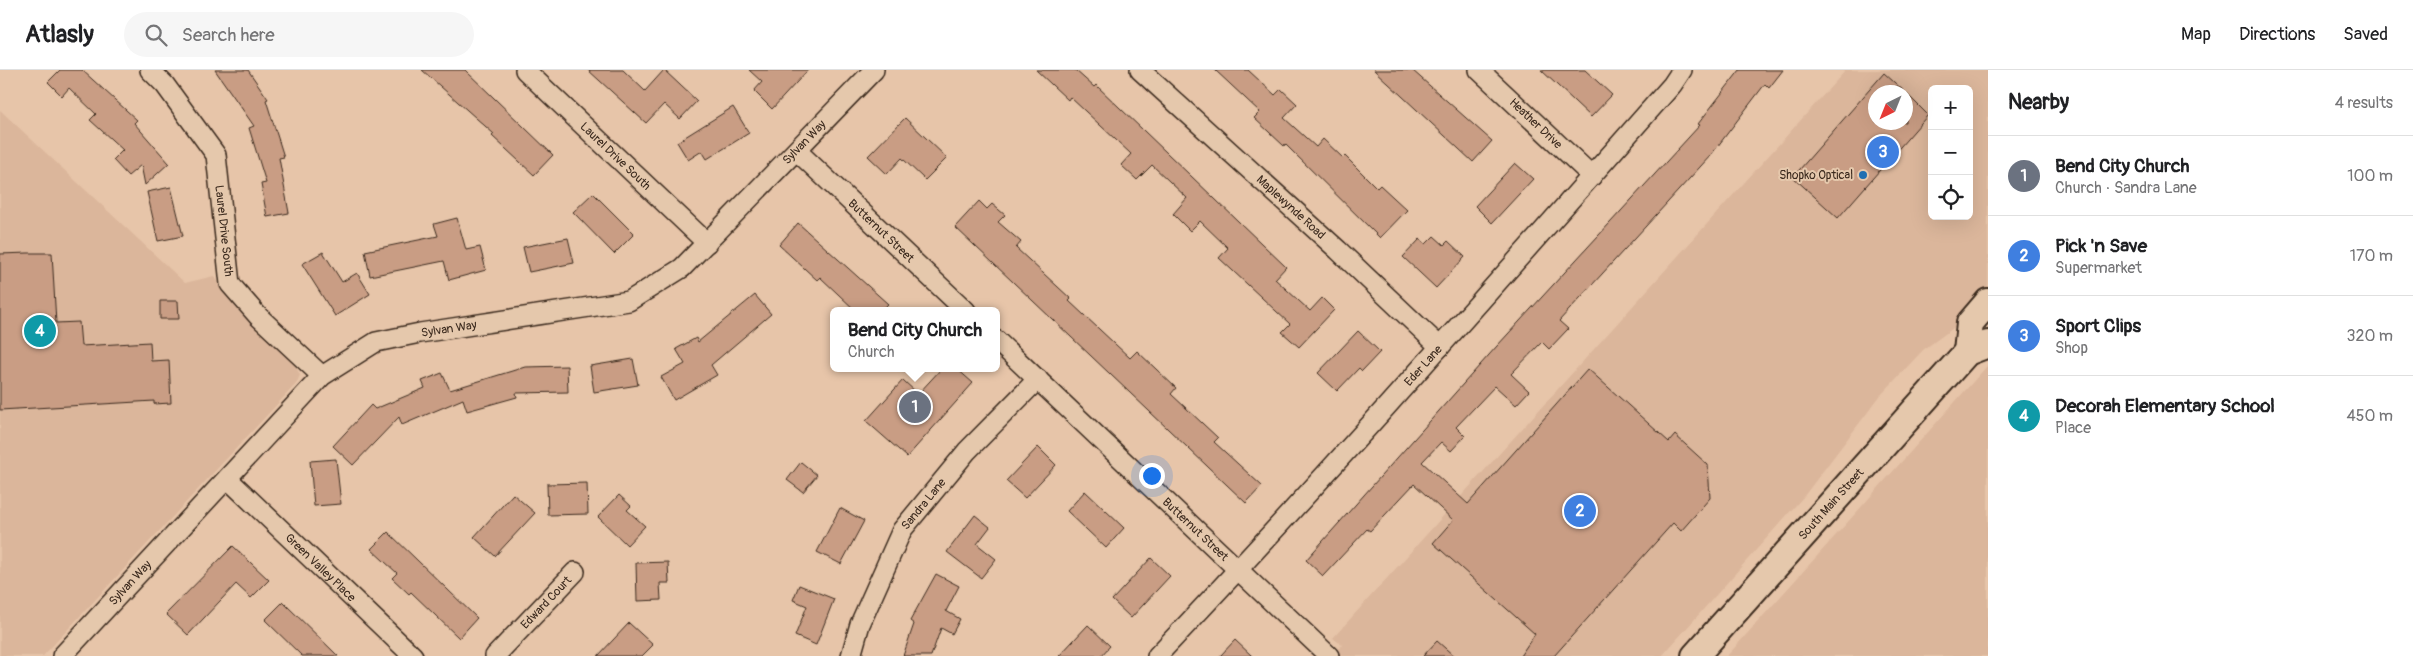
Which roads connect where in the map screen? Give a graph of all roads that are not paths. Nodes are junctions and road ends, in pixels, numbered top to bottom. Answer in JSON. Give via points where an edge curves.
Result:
{"nodes":[{"id":1,"x":150,"y":70,"type":"edge"},
{"id":2,"x":526,"y":70,"type":"edge"},
{"id":3,"x":874,"y":70,"type":"edge"},
{"id":4,"x":1140,"y":70,"type":"edge"},
{"id":5,"x":1479,"y":70,"type":"edge"},
{"id":6,"x":1682,"y":70,"type":"edge"},
{"id":7,"x":798,"y":151,"type":"junction"},
{"id":8,"x":1592,"y":176,"type":"junction"},
{"id":9,"x":707,"y":243,"type":"junction"},
{"id":10,"x":1988,"y":302,"type":"edge"},
{"id":11,"x":962,"y":307,"type":"edge"},
{"id":12,"x":1000,"y":344,"type":"edge"},
{"id":13,"x":1440,"y":347,"type":"junction"},
{"id":14,"x":1978,"y":348,"type":"edge"},
{"id":15,"x":322,"y":376,"type":"junction"},
{"id":16,"x":1038,"y":379,"type":"junction"},
{"id":17,"x":228,"y":480,"type":"junction"},
{"id":18,"x":1239,"y":570,"type":"junction"},
{"id":19,"x":575,"y":572,"type":"dead end"},
{"id":20,"x":62,"y":656,"type":"edge"},
{"id":21,"x":413,"y":656,"type":"edge"},
{"id":22,"x":496,"y":656,"type":"edge"},
{"id":23,"x":851,"y":656,"type":"edge"},
{"id":24,"x":1157,"y":656,"type":"edge"},
{"id":25,"x":1329,"y":656,"type":"edge"},
{"id":26,"x":1695,"y":656,"type":"edge"}],
"edges":[{"from":1,"to":15,"type":"street","name":"Laurel Drive South","via":[[165,85],[216,155],[230,284],[258,316]]},
{"from":2,"to":9,"type":"street","name":"Laurel Drive South"},
{"from":3,"to":7,"type":"street","name":"Sylvan Way"},
{"from":4,"to":13,"type":"street","name":"Maplewynde Road"},
{"from":5,"to":8,"type":"street","name":"Heather Drive"},
{"from":6,"to":8,"type":"street","name":"Eder Lane"},
{"from":7,"to":9,"type":"street","name":"Sylvan Way"},
{"from":7,"to":11,"type":"street","name":"Butternut Street"},
{"from":8,"to":13,"type":"street","name":"Eder Lane"},
{"from":9,"to":15,"type":"street","name":"Sylvan Way","via":[[682,268],[628,301],[376,342]]},
{"from":10,"to":14,"type":"main road","name":"South Main Street","via":[[1970,323]]},
{"from":12,"to":16,"type":"street","name":"Butternut Street"},
{"from":13,"to":18,"type":"street","name":"Eder Lane"},
{"from":14,"to":26,"type":"main road","name":"South Main Street"},
{"from":15,"to":17,"type":"street","name":"Sylvan Way"},
{"from":16,"to":18,"type":"street","name":"Butternut Street"},
{"from":16,"to":23,"type":"street","name":"Sandra Lane","via":[[967,451],[902,530],[860,624]]},
{"from":17,"to":20,"type":"street","name":"Sylvan Way"},
{"from":17,"to":21,"type":"street","name":"Green Valley Place"},
{"from":18,"to":24,"type":"street","name":"Eder Lane"},
{"from":18,"to":25,"type":"street","name":"Butternut Street"},
{"from":19,"to":22,"type":"street","name":"Edward Court"}]}
